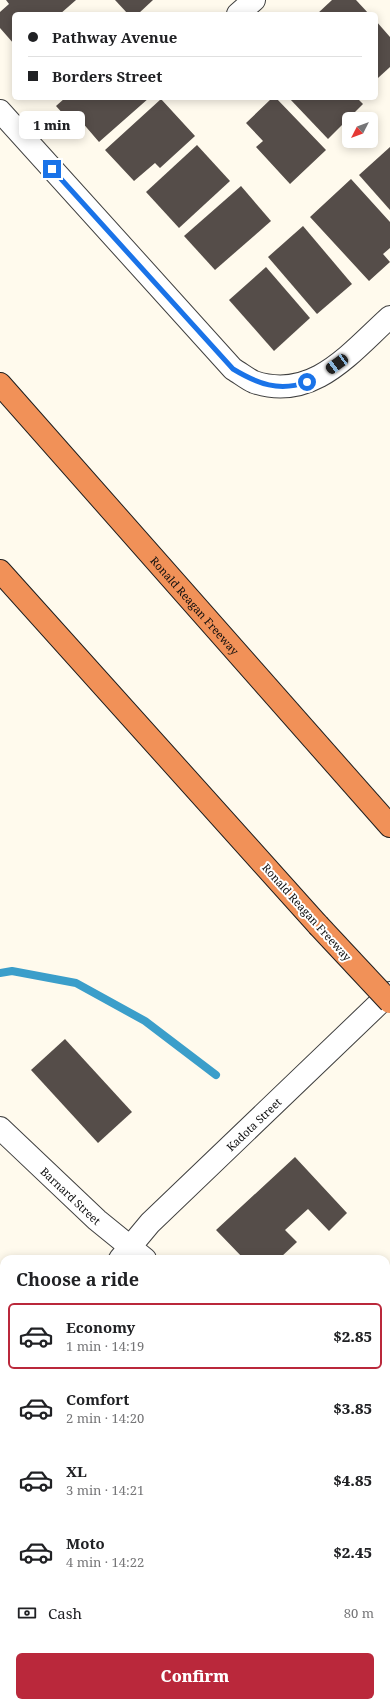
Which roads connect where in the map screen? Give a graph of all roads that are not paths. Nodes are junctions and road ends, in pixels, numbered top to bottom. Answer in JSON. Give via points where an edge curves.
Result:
{"nodes":[{"id":1,"x":254,"y":0,"type":"edge"},
{"id":2,"x":240,"y":12,"type":"edge"},
{"id":3,"x":0,"y":112,"type":"edge"},
{"id":4,"x":390,"y":317,"type":"edge"},
{"id":5,"x":0,"y":384,"type":"edge"},
{"id":6,"x":0,"y":571,"type":"edge"},
{"id":7,"x":390,"y":826,"type":"edge"},
{"id":8,"x":390,"y":993,"type":"edge"},
{"id":9,"x":390,"y":1002,"type":"edge"},
{"id":10,"x":0,"y":1128,"type":"edge"},
{"id":11,"x":131,"y":1255,"type":"edge"}],
"edges":[{"from":1,"to":2,"type":"street"},
{"from":3,"to":4,"type":"street","via":[[233,369],[253,381],[275,387],[296,386],[318,378]]},
{"from":5,"to":7,"type":"highway","name":"Ronald Reagan Freeway"},
{"from":6,"to":9,"type":"highway","name":"Ronald Reagan Freeway","bridge":true},
{"from":8,"to":11,"type":"street","name":"Kadota Street","via":[[150,1223]]},
{"from":10,"to":11,"type":"street","name":"Barnard Street"}]}
